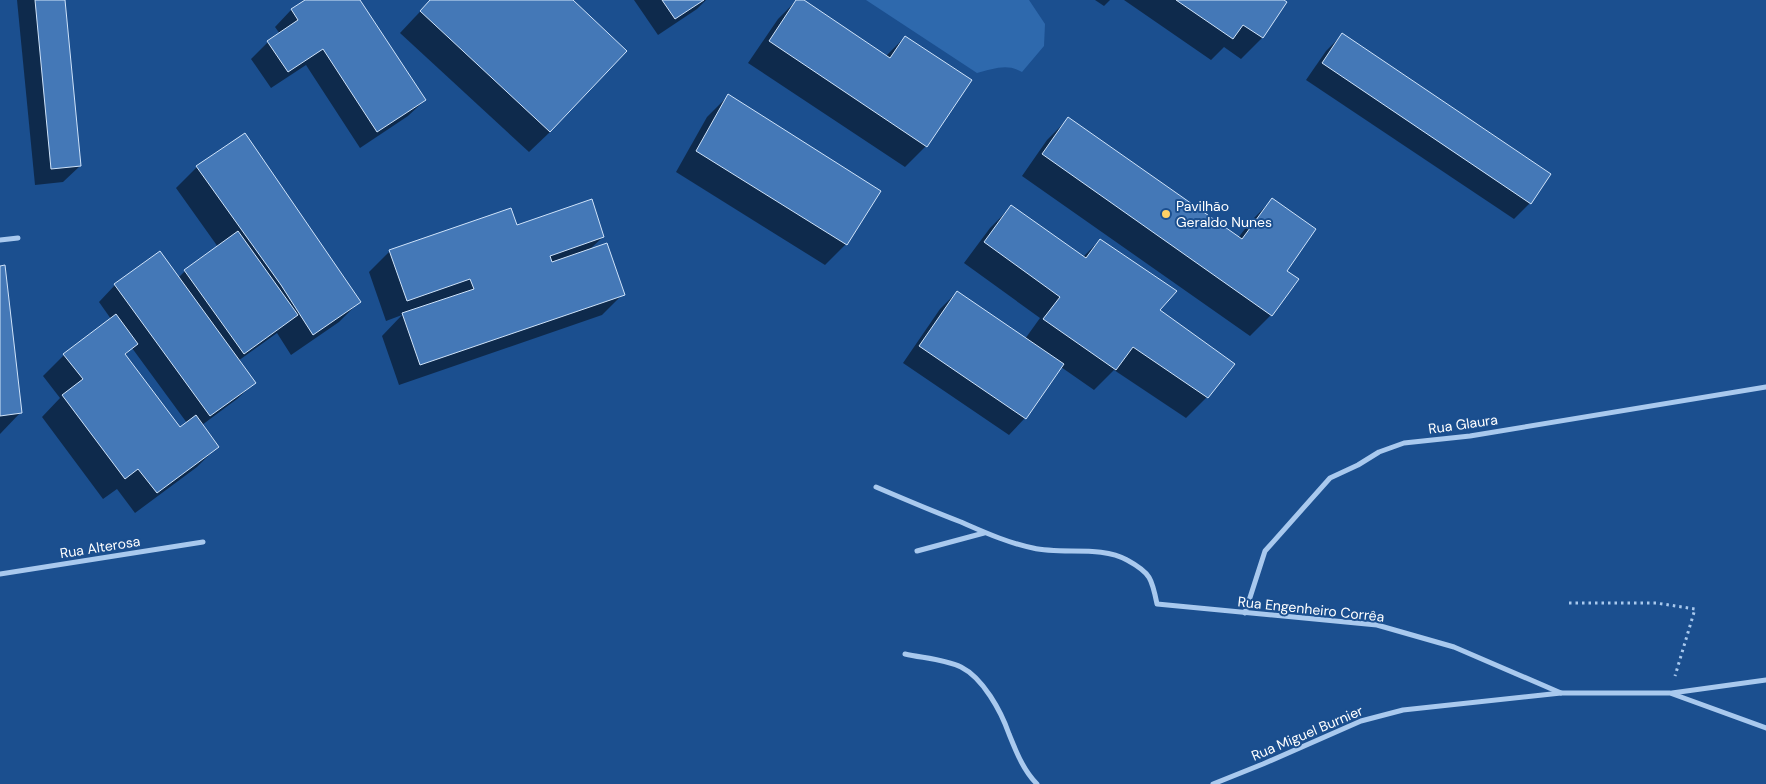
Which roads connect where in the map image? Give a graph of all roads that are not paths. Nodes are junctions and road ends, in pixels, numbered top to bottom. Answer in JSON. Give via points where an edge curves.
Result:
{"nodes":[{"id":1,"x":18,"y":238,"type":"dead end"},
{"id":2,"x":0,"y":240,"type":"edge"},
{"id":3,"x":1766,"y":387,"type":"edge"},
{"id":4,"x":876,"y":487,"type":"dead end"},
{"id":5,"x":984,"y":532,"type":"junction"},
{"id":6,"x":203,"y":542,"type":"dead end"},
{"id":7,"x":918,"y":552,"type":"dead end"},
{"id":8,"x":0,"y":574,"type":"edge"},
{"id":9,"x":1245,"y":613,"type":"junction"},
{"id":10,"x":905,"y":654,"type":"dead end"},
{"id":11,"x":1766,"y":680,"type":"edge"},
{"id":12,"x":1561,"y":693,"type":"junction"},
{"id":13,"x":1670,"y":693,"type":"junction"},
{"id":14,"x":1766,"y":728,"type":"edge"},
{"id":15,"x":1037,"y":784,"type":"edge"},
{"id":16,"x":1213,"y":784,"type":"edge"}],
"edges":[{"from":1,"to":2,"type":"street"},
{"from":3,"to":9,"type":"street","name":"Rua Glaura","via":[[1470,436],[1404,443],[1379,452],[1330,478],[1265,551]]},
{"from":4,"to":5,"type":"street","name":"Rua Engenheiro Corrêa"},
{"from":5,"to":7,"type":"street"},
{"from":5,"to":9,"type":"street","name":"Rua Engenheiro Corrêa","via":[[1040,550],[1122,557],[1152,579],[1158,604]]},
{"from":6,"to":8,"type":"street","name":"Rua Alterosa"},
{"from":9,"to":12,"type":"street","name":"Rua Engenheiro Corrêa","via":[[1377,625],[1454,647]]},
{"from":10,"to":15,"type":"street","via":[[954,664],[970,673],[986,690],[1001,714],[1022,762]]},
{"from":11,"to":13,"type":"street"},
{"from":12,"to":13,"type":"street","name":"Rua Engenheiro Corrêa"},
{"from":12,"to":16,"type":"street","name":"Rua Miguel Burnier","via":[[1395,712],[1361,721]]},
{"from":13,"to":14,"type":"street","name":"Rua Engenheiro Corrêa"}]}
